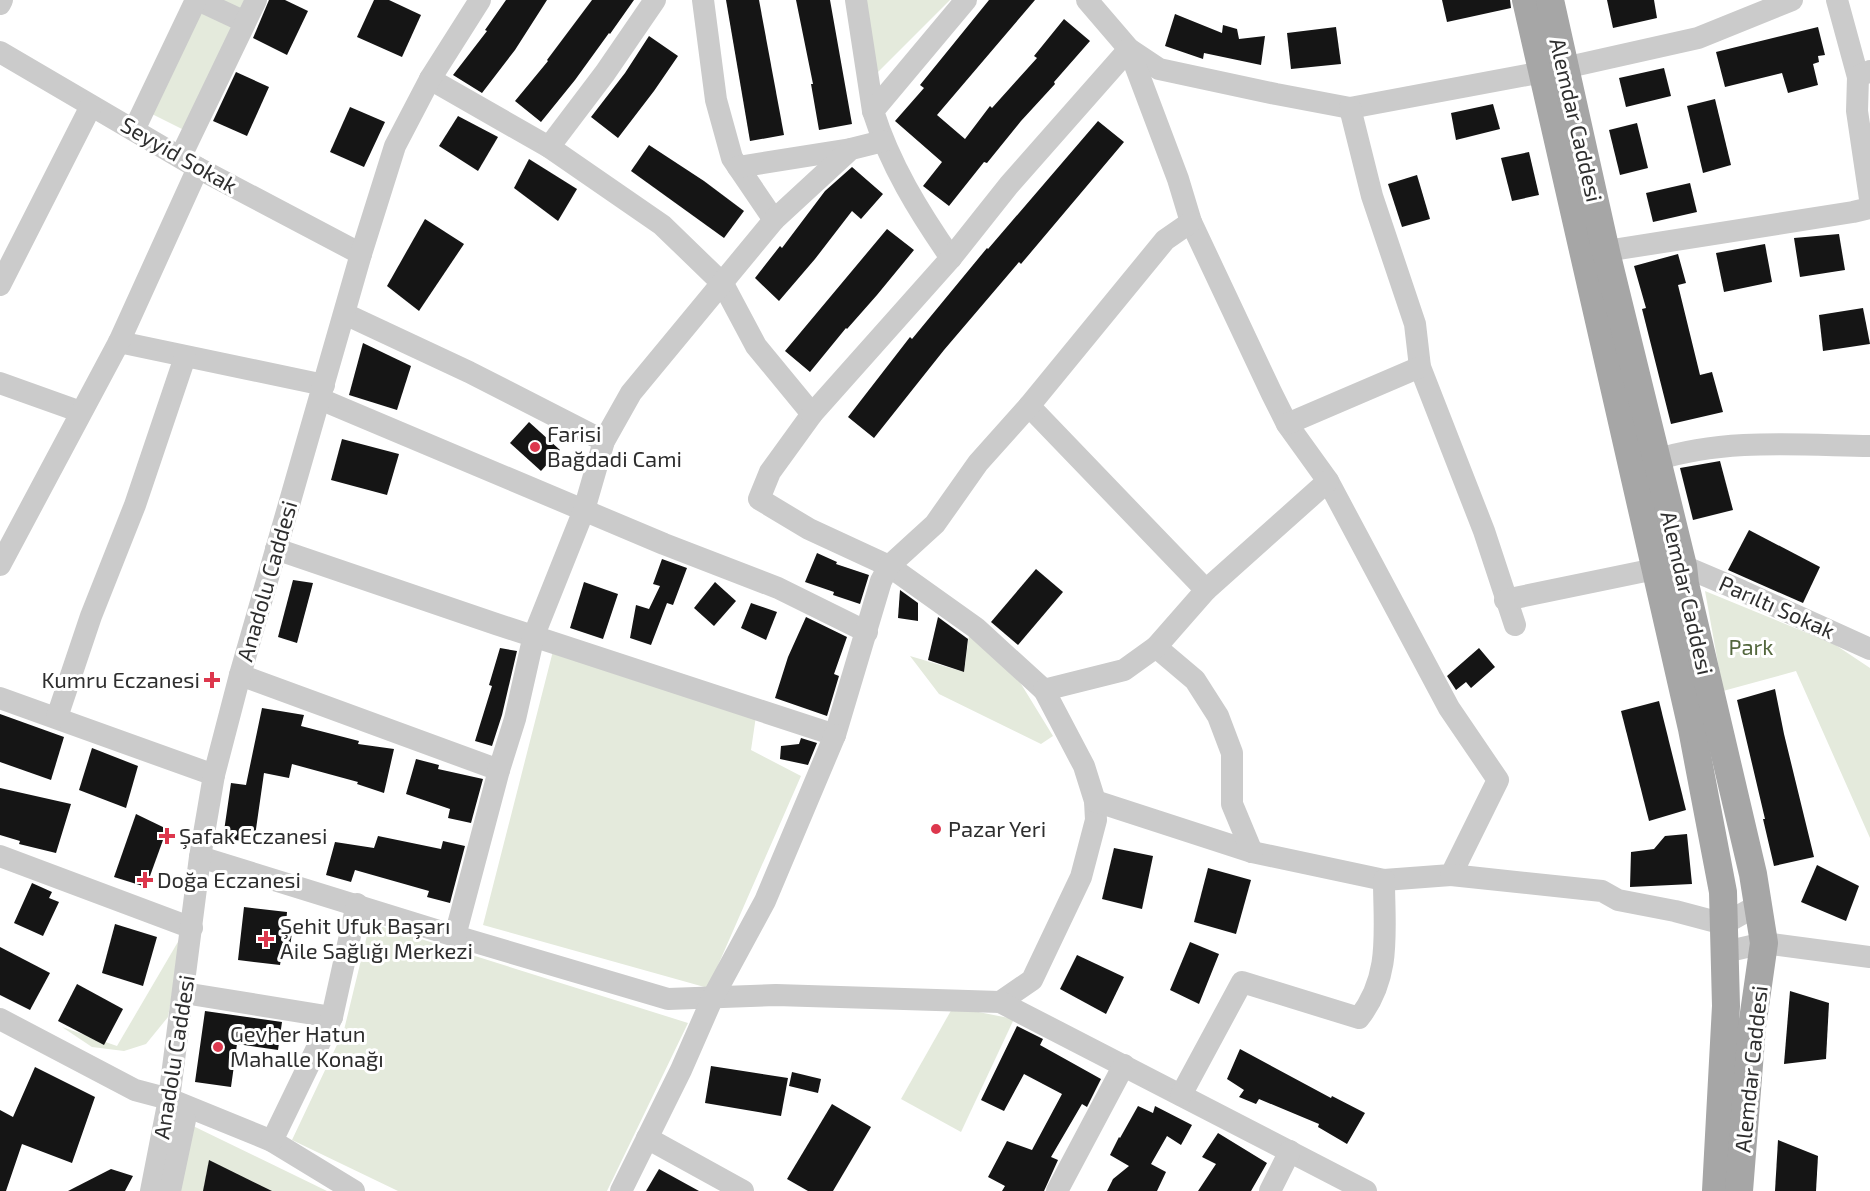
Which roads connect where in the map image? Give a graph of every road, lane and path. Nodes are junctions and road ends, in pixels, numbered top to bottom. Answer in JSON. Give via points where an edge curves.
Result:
{"nodes":[{"id":1,"x":197,"y":0,"type":"edge"},
{"id":2,"x":256,"y":0,"type":"edge"},
{"id":3,"x":480,"y":0,"type":"edge"},
{"id":4,"x":655,"y":0,"type":"edge"},
{"id":5,"x":703,"y":0,"type":"edge"},
{"id":6,"x":856,"y":0,"type":"edge"},
{"id":7,"x":966,"y":0,"type":"edge"},
{"id":8,"x":1087,"y":0,"type":"edge"},
{"id":9,"x":1526,"y":0,"type":"edge"},
{"id":10,"x":1550,"y":0,"type":"edge"},
{"id":11,"x":1792,"y":0,"type":"edge"},
{"id":12,"x":1837,"y":0,"type":"edge"},
{"id":13,"x":245,"y":22,"type":"junction"},
{"id":14,"x":1129,"y":49,"type":"junction"},
{"id":15,"x":0,"y":52,"type":"edge"},
{"id":16,"x":1553,"y":70,"type":"junction"},
{"id":17,"x":1864,"y":74,"type":"edge"},
{"id":18,"x":430,"y":79,"type":"junction"},
{"id":19,"x":91,"y":106,"type":"junction"},
{"id":20,"x":1350,"y":108,"type":"junction"},
{"id":21,"x":873,"y":111,"type":"junction"},
{"id":22,"x":134,"y":130,"type":"junction"},
{"id":23,"x":883,"y":141,"type":"junction"},
{"id":24,"x":549,"y":147,"type":"junction"},
{"id":25,"x":851,"y":149,"type":"junction"},
{"id":26,"x":190,"y":162,"type":"junction"},
{"id":27,"x":738,"y":167,"type":"junction"},
{"id":28,"x":1870,"y":199,"type":"edge"},
{"id":29,"x":1870,"y":208,"type":"edge"},
{"id":30,"x":774,"y":220,"type":"junction"},
{"id":31,"x":1191,"y":222,"type":"junction"},
{"id":32,"x":1606,"y":252,"type":"junction"},
{"id":33,"x":361,"y":254,"type":"junction"},
{"id":34,"x":951,"y":258,"type":"junction"},
{"id":35,"x":723,"y":284,"type":"junction"},
{"id":36,"x":0,"y":285,"type":"edge"},
{"id":37,"x":345,"y":314,"type":"junction"},
{"id":38,"x":119,"y":342,"type":"junction"},
{"id":39,"x":185,"y":357,"type":"junction"},
{"id":40,"x":1420,"y":367,"type":"junction"},
{"id":41,"x":0,"y":383,"type":"edge"},
{"id":42,"x":322,"y":392,"type":"junction"},
{"id":43,"x":1029,"y":405,"type":"junction"},
{"id":44,"x":81,"y":412,"type":"junction"},
{"id":45,"x":812,"y":414,"type":"junction"},
{"id":46,"x":1287,"y":424,"type":"junction"},
{"id":47,"x":604,"y":441,"type":"junction"},
{"id":48,"x":1870,"y":446,"type":"edge"},
{"id":49,"x":1656,"y":460,"type":"junction"},
{"id":50,"x":1328,"y":481,"type":"junction"},
{"id":51,"x":584,"y":510,"type":"junction"},
{"id":52,"x":276,"y":549,"type":"junction"},
{"id":53,"x":0,"y":566,"type":"edge"},
{"id":54,"x":889,"y":566,"type":"junction"},
{"id":55,"x":1683,"y":566,"type":"junction"},
{"id":56,"x":1655,"y":569,"type":"junction"},
{"id":57,"x":1206,"y":590,"type":"junction"},
{"id":58,"x":1505,"y":600,"type":"junction"},
{"id":59,"x":1515,"y":625,"type":"dead end"},
{"id":60,"x":867,"y":632,"type":"junction"},
{"id":61,"x":534,"y":635,"type":"junction"},
{"id":62,"x":1156,"y":647,"type":"junction"},
{"id":63,"x":1870,"y":650,"type":"edge"},
{"id":64,"x":240,"y":675,"type":"junction"},
{"id":65,"x":1044,"y":690,"type":"junction"},
{"id":66,"x":0,"y":698,"type":"edge"},
{"id":67,"x":57,"y":717,"type":"junction"},
{"id":68,"x":835,"y":735,"type":"junction"},
{"id":69,"x":499,"y":770,"type":"junction"},
{"id":70,"x":214,"y":775,"type":"junction"},
{"id":71,"x":1095,"y":801,"type":"junction"},
{"id":72,"x":1252,"y":852,"type":"junction"},
{"id":73,"x":0,"y":856,"type":"edge"},
{"id":74,"x":201,"y":857,"type":"junction"},
{"id":75,"x":1450,"y":875,"type":"junction"},
{"id":76,"x":1384,"y":880,"type":"junction"},
{"id":77,"x":357,"y":904,"type":"junction"},
{"id":78,"x":1758,"y":905,"type":"junction"},
{"id":79,"x":192,"y":928,"type":"junction"},
{"id":80,"x":455,"y":936,"type":"junction"},
{"id":81,"x":1724,"y":938,"type":"junction"},
{"id":82,"x":1764,"y":943,"type":"junction"},
{"id":83,"x":1870,"y":957,"type":"edge"},
{"id":84,"x":184,"y":993,"type":"junction"},
{"id":85,"x":713,"y":997,"type":"junction"},
{"id":86,"x":1000,"y":1002,"type":"junction"},
{"id":87,"x":332,"y":1017,"type":"junction"},
{"id":88,"x":1,"y":1023,"type":"edge"},
{"id":89,"x":1124,"y":1065,"type":"junction"},
{"id":90,"x":1180,"y":1095,"type":"junction"},
{"id":91,"x":169,"y":1099,"type":"junction"},
{"id":92,"x":185,"y":1120,"type":"dead end"},
{"id":93,"x":647,"y":1138,"type":"junction"},
{"id":94,"x":272,"y":1141,"type":"junction"},
{"id":95,"x":1290,"y":1151,"type":"junction"},
{"id":96,"x":151,"y":1191,"type":"edge"},
{"id":97,"x":170,"y":1191,"type":"edge"},
{"id":98,"x":354,"y":1191,"type":"edge"},
{"id":99,"x":621,"y":1191,"type":"edge"},
{"id":100,"x":743,"y":1191,"type":"edge"},
{"id":101,"x":1057,"y":1191,"type":"edge"},
{"id":102,"x":1270,"y":1191,"type":"edge"},
{"id":103,"x":1366,"y":1191,"type":"edge"},
{"id":104,"x":1716,"y":1191,"type":"edge"},
{"id":105,"x":1739,"y":1191,"type":"edge"}],
"edges":[{"from":1,"to":13,"type":"street"},
{"from":1,"to":22,"type":"street"},
{"from":2,"to":13,"type":"street"},
{"from":3,"to":18,"type":"street","name":"Anadolu Caddesi"},
{"from":4,"to":24,"type":"street"},
{"from":5,"to":27,"type":"street","via":[[716,100]]},
{"from":6,"to":21,"type":"street"},
{"from":7,"to":21,"type":"street"},
{"from":8,"to":14,"type":"street"},
{"from":9,"to":16,"type":"main road","name":"Alemdar Caddesi"},
{"from":10,"to":16,"type":"main road","name":"Alemdar Caddesi"},
{"from":11,"to":16,"type":"street","via":[[1698,38]]},
{"from":12,"to":17,"type":"street"},
{"from":13,"to":26,"type":"street"},
{"from":14,"to":20,"type":"street","via":[[1159,69]]},
{"from":14,"to":31,"type":"street"},
{"from":14,"to":34,"type":"street","via":[[1009,185]]},
{"from":15,"to":19,"type":"street","name":"Seyyid Sokak"},
{"from":16,"to":20,"type":"street"},
{"from":16,"to":32,"type":"main road","name":"Alemdar Caddesi"},
{"from":16,"to":56,"type":"main road","name":"Alemdar Caddesi"},
{"from":17,"to":28,"type":"street","via":[[1857,111]]},
{"from":18,"to":24,"type":"street"},
{"from":18,"to":33,"type":"street","name":"Anadolu Caddesi","via":[[395,146]]},
{"from":19,"to":22,"type":"street","name":"Seyyid Sokak"},
{"from":19,"to":36,"type":"street"},
{"from":20,"to":40,"type":"street","via":[[1372,196],[1415,324]]},
{"from":21,"to":23,"type":"street"},
{"from":22,"to":26,"type":"street","name":"Seyyid Sokak"},
{"from":23,"to":25,"type":"street"},
{"from":23,"to":34,"type":"street","via":[[920,214]]},
{"from":24,"to":35,"type":"street","via":[[662,225]]},
{"from":25,"to":27,"type":"street"},
{"from":25,"to":30,"type":"street"},
{"from":26,"to":33,"type":"street","name":"Seyyid Sokak"},
{"from":26,"to":38,"type":"street"},
{"from":27,"to":30,"type":"street"},
{"from":29,"to":32,"type":"street"},
{"from":30,"to":35,"type":"street"},
{"from":31,"to":43,"type":"street","via":[[1165,240]]},
{"from":31,"to":46,"type":"street"},
{"from":32,"to":49,"type":"main road","name":"Alemdar Caddesi"},
{"from":33,"to":37,"type":"street","name":"Anadolu Caddesi"},
{"from":34,"to":45,"type":"street"},
{"from":35,"to":45,"type":"street","via":[[756,346]]},
{"from":35,"to":47,"type":"street","via":[[631,393]]},
{"from":37,"to":42,"type":"street","name":"Anadolu Caddesi"},
{"from":37,"to":47,"type":"street"},
{"from":38,"to":39,"type":"street"},
{"from":38,"to":44,"type":"street"},
{"from":39,"to":42,"type":"street"},
{"from":39,"to":67,"type":"street"},
{"from":40,"to":46,"type":"street"},
{"from":40,"to":58,"type":"street","via":[[1484,531]]},
{"from":41,"to":44,"type":"street"},
{"from":42,"to":51,"type":"street"},
{"from":42,"to":52,"type":"street","name":"Anadolu Caddesi"},
{"from":43,"to":54,"type":"street","via":[[978,463],[935,524]]},
{"from":43,"to":57,"type":"street"},
{"from":44,"to":53,"type":"street"},
{"from":45,"to":54,"type":"street","via":[[770,472],[759,499],[809,529]]},
{"from":46,"to":50,"type":"street"},
{"from":47,"to":51,"type":"street"},
{"from":48,"to":49,"type":"street","via":[[1723,446]]},
{"from":49,"to":55,"type":"main road","name":"Alemdar Caddesi"},
{"from":50,"to":57,"type":"street"},
{"from":50,"to":75,"type":"street","via":[[1449,708],[1498,780]]},
{"from":51,"to":60,"type":"street","via":[[778,588]]},
{"from":51,"to":61,"type":"street"},
{"from":52,"to":61,"type":"street"},
{"from":52,"to":64,"type":"street","name":"Anadolu Caddesi"},
{"from":54,"to":60,"type":"street"},
{"from":54,"to":65,"type":"street","via":[[976,628]]},
{"from":55,"to":63,"type":"street","name":"Parıltı Sokak"},
{"from":55,"to":78,"type":"main road","name":"Alemdar Caddesi"},
{"from":56,"to":58,"type":"street"},
{"from":56,"to":81,"type":"main road","name":"Alemdar Caddesi","via":[[1723,892]]},
{"from":57,"to":62,"type":"street"},
{"from":58,"to":59,"type":"street"},
{"from":60,"to":68,"type":"street"},
{"from":61,"to":68,"type":"street"},
{"from":61,"to":69,"type":"street"},
{"from":62,"to":65,"type":"street","via":[[1124,670]]},
{"from":62,"to":72,"type":"street","via":[[1195,680],[1218,716],[1232,753],[1232,804]]},
{"from":64,"to":69,"type":"street"},
{"from":64,"to":70,"type":"street","name":"Anadolu Caddesi"},
{"from":65,"to":71,"type":"street","via":[[1084,766]]},
{"from":66,"to":67,"type":"street"},
{"from":67,"to":70,"type":"street"},
{"from":68,"to":85,"type":"street","via":[[765,901]]},
{"from":69,"to":80,"type":"street"},
{"from":70,"to":74,"type":"street","name":"Anadolu Caddesi"},
{"from":71,"to":72,"type":"street"},
{"from":71,"to":86,"type":"street","via":[[1096,820],[1082,877],[1032,980]]},
{"from":72,"to":76,"type":"street"},
{"from":73,"to":79,"type":"street"},
{"from":74,"to":77,"type":"street"},
{"from":74,"to":79,"type":"street","name":"Anadolu Caddesi"},
{"from":75,"to":76,"type":"street"},
{"from":75,"to":81,"type":"street","via":[[1602,891],[1618,900],[1675,911]]},
{"from":76,"to":90,"type":"street","via":[[1385,960],[1370,1004],[1359,1018],[1242,982]]},
{"from":77,"to":80,"type":"street"},
{"from":77,"to":87,"type":"street"},
{"from":78,"to":81,"type":"street"},
{"from":78,"to":82,"type":"main road","name":"Alemdar Caddesi"},
{"from":79,"to":84,"type":"street","name":"Anadolu Caddesi"},
{"from":80,"to":85,"type":"street","via":[[668,999]]},
{"from":81,"to":82,"type":"street"},
{"from":81,"to":104,"type":"main road","name":"Alemdar Caddesi","via":[[1726,1006]]},
{"from":82,"to":83,"type":"street"},
{"from":82,"to":105,"type":"main road","name":"Alemdar Caddesi","via":[[1752,1027]]},
{"from":84,"to":87,"type":"street"},
{"from":84,"to":91,"type":"street","name":"Anadolu Caddesi"},
{"from":85,"to":86,"type":"street","via":[[776,995]]},
{"from":85,"to":93,"type":"street"},
{"from":86,"to":89,"type":"street"},
{"from":87,"to":94,"type":"street"},
{"from":88,"to":91,"type":"street","via":[[135,1090]]},
{"from":89,"to":90,"type":"street"},
{"from":89,"to":101,"type":"street"},
{"from":90,"to":95,"type":"street"},
{"from":91,"to":94,"type":"street"},
{"from":91,"to":96,"type":"street","name":"Anadolu Caddesi"},
{"from":92,"to":97,"type":"street"},
{"from":93,"to":99,"type":"street"},
{"from":93,"to":100,"type":"street"},
{"from":94,"to":98,"type":"street"},
{"from":95,"to":102,"type":"street"},
{"from":95,"to":103,"type":"street"}]}
